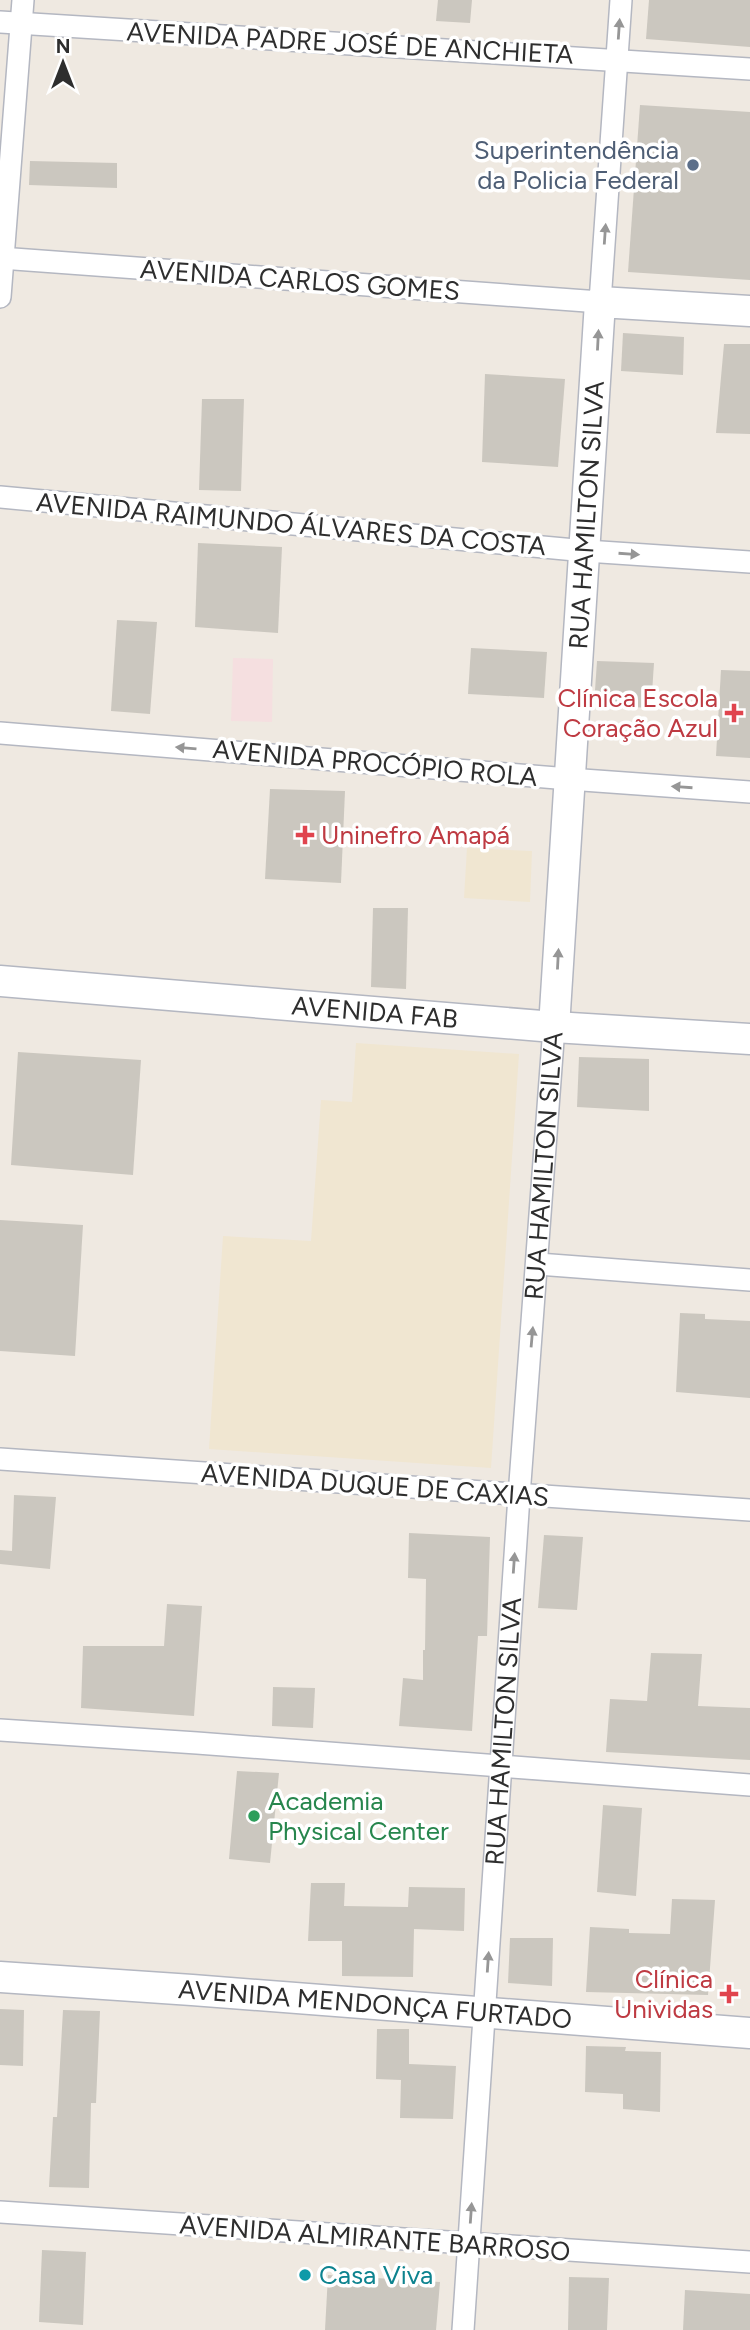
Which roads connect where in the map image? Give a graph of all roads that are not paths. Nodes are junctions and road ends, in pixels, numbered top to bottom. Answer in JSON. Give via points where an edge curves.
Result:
{"nodes":[{"id":1,"x":23,"y":0,"type":"edge"},
{"id":2,"x":621,"y":0,"type":"edge"},
{"id":3,"x":11,"y":23,"type":"edge"},
{"id":4,"x":617,"y":59,"type":"junction"},
{"id":5,"x":750,"y":69,"type":"edge"},
{"id":6,"x":1,"y":258,"type":"edge"},
{"id":7,"x":0,"y":297,"type":"edge"},
{"id":8,"x":600,"y":302,"type":"junction"},
{"id":9,"x":750,"y":311,"type":"edge"},
{"id":10,"x":0,"y":497,"type":"edge"},
{"id":11,"x":586,"y":551,"type":"junction"},
{"id":12,"x":750,"y":562,"type":"edge"},
{"id":13,"x":0,"y":733,"type":"edge"},
{"id":14,"x":569,"y":779,"type":"junction"},
{"id":15,"x":750,"y":792,"type":"edge"},
{"id":16,"x":0,"y":981,"type":"edge"},
{"id":17,"x":554,"y":1027,"type":"junction"},
{"id":18,"x":750,"y":1040,"type":"edge"},
{"id":19,"x":538,"y":1264,"type":"junction"},
{"id":20,"x":750,"y":1280,"type":"edge"},
{"id":21,"x":0,"y":1459,"type":"edge"},
{"id":22,"x":519,"y":1496,"type":"junction"},
{"id":23,"x":750,"y":1510,"type":"edge"},
{"id":24,"x":0,"y":1730,"type":"edge"},
{"id":25,"x":500,"y":1766,"type":"junction"},
{"id":26,"x":750,"y":1785,"type":"edge"},
{"id":27,"x":0,"y":1978,"type":"edge"},
{"id":28,"x":485,"y":2013,"type":"junction"},
{"id":29,"x":750,"y":2033,"type":"edge"},
{"id":30,"x":0,"y":2212,"type":"edge"},
{"id":31,"x":469,"y":2245,"type":"junction"},
{"id":32,"x":750,"y":2262,"type":"edge"},
{"id":33,"x":463,"y":2330,"type":"edge"}],
"edges":[{"from":1,"to":3,"type":"street"},
{"from":4,"to":2,"type":"street","name":"RUA HAMILTON SILVA","one_way":true},
{"from":3,"to":4,"type":"street","name":"AVENIDA PADRE JOSÉ DE ANCHIETA"},
{"from":3,"to":6,"type":"street"},
{"from":4,"to":5,"type":"street","name":"AVENIDA PADRE JOSÉ DE ANCHIETA"},
{"from":8,"to":4,"type":"street","name":"RUA HAMILTON SILVA","one_way":true},
{"from":6,"to":7,"type":"street"},
{"from":6,"to":8,"type":"street","name":"AVENIDA CARLOS GOMES"},
{"from":8,"to":9,"type":"street"},
{"from":11,"to":8,"type":"street","name":"RUA HAMILTON SILVA","one_way":true},
{"from":10,"to":11,"type":"street","name":"AVENIDA RAIMUNDO ÁLVARES DA COSTA"},
{"from":11,"to":12,"type":"street","name":"AVENIDA RAIMUNDO ÁLVARES DA COSTA","one_way":true},
{"from":11,"to":14,"type":"street","name":"RUA HAMILTON SILVA"},
{"from":14,"to":13,"type":"street","name":"AVENIDA PROCÓPIO ROLA","one_way":true},
{"from":15,"to":14,"type":"street","name":"AVENIDA PROCÓPIO ROLA","one_way":true},
{"from":17,"to":14,"type":"street","name":"RUA HAMILTON SILVA","one_way":true},
{"from":16,"to":17,"type":"street","name":"AVENIDA FAB"},
{"from":17,"to":18,"type":"street","name":"AVENIDA FAB"},
{"from":17,"to":19,"type":"street","name":"RUA HAMILTON SILVA"},
{"from":19,"to":20,"type":"street"},
{"from":22,"to":19,"type":"street","name":"RUA HAMILTON SILVA","one_way":true},
{"from":21,"to":22,"type":"street","name":"AVENIDA DUQUE DE CAXIAS"},
{"from":22,"to":23,"type":"street","name":"AVENIDA DUQUE DE CAXIAS"},
{"from":25,"to":22,"type":"street","name":"RUA HAMILTON SILVA","one_way":true},
{"from":24,"to":25,"type":"street"},
{"from":25,"to":26,"type":"street"},
{"from":28,"to":25,"type":"street","name":"RUA HAMILTON SILVA","one_way":true},
{"from":27,"to":28,"type":"street","name":"AVENIDA MENDONÇA FURTADO"},
{"from":28,"to":29,"type":"street","name":"AVENIDA MENDONÇA FURTADO"},
{"from":31,"to":28,"type":"street","name":"RUA HAMILTON SILVA","one_way":true},
{"from":30,"to":31,"type":"street","name":"AVENIDA ALMIRANTE BARROSO"},
{"from":31,"to":32,"type":"street","name":"AVENIDA ALMIRANTE BARROSO"},
{"from":31,"to":33,"type":"street","name":"RUA HAMILTON SILVA"}]}
